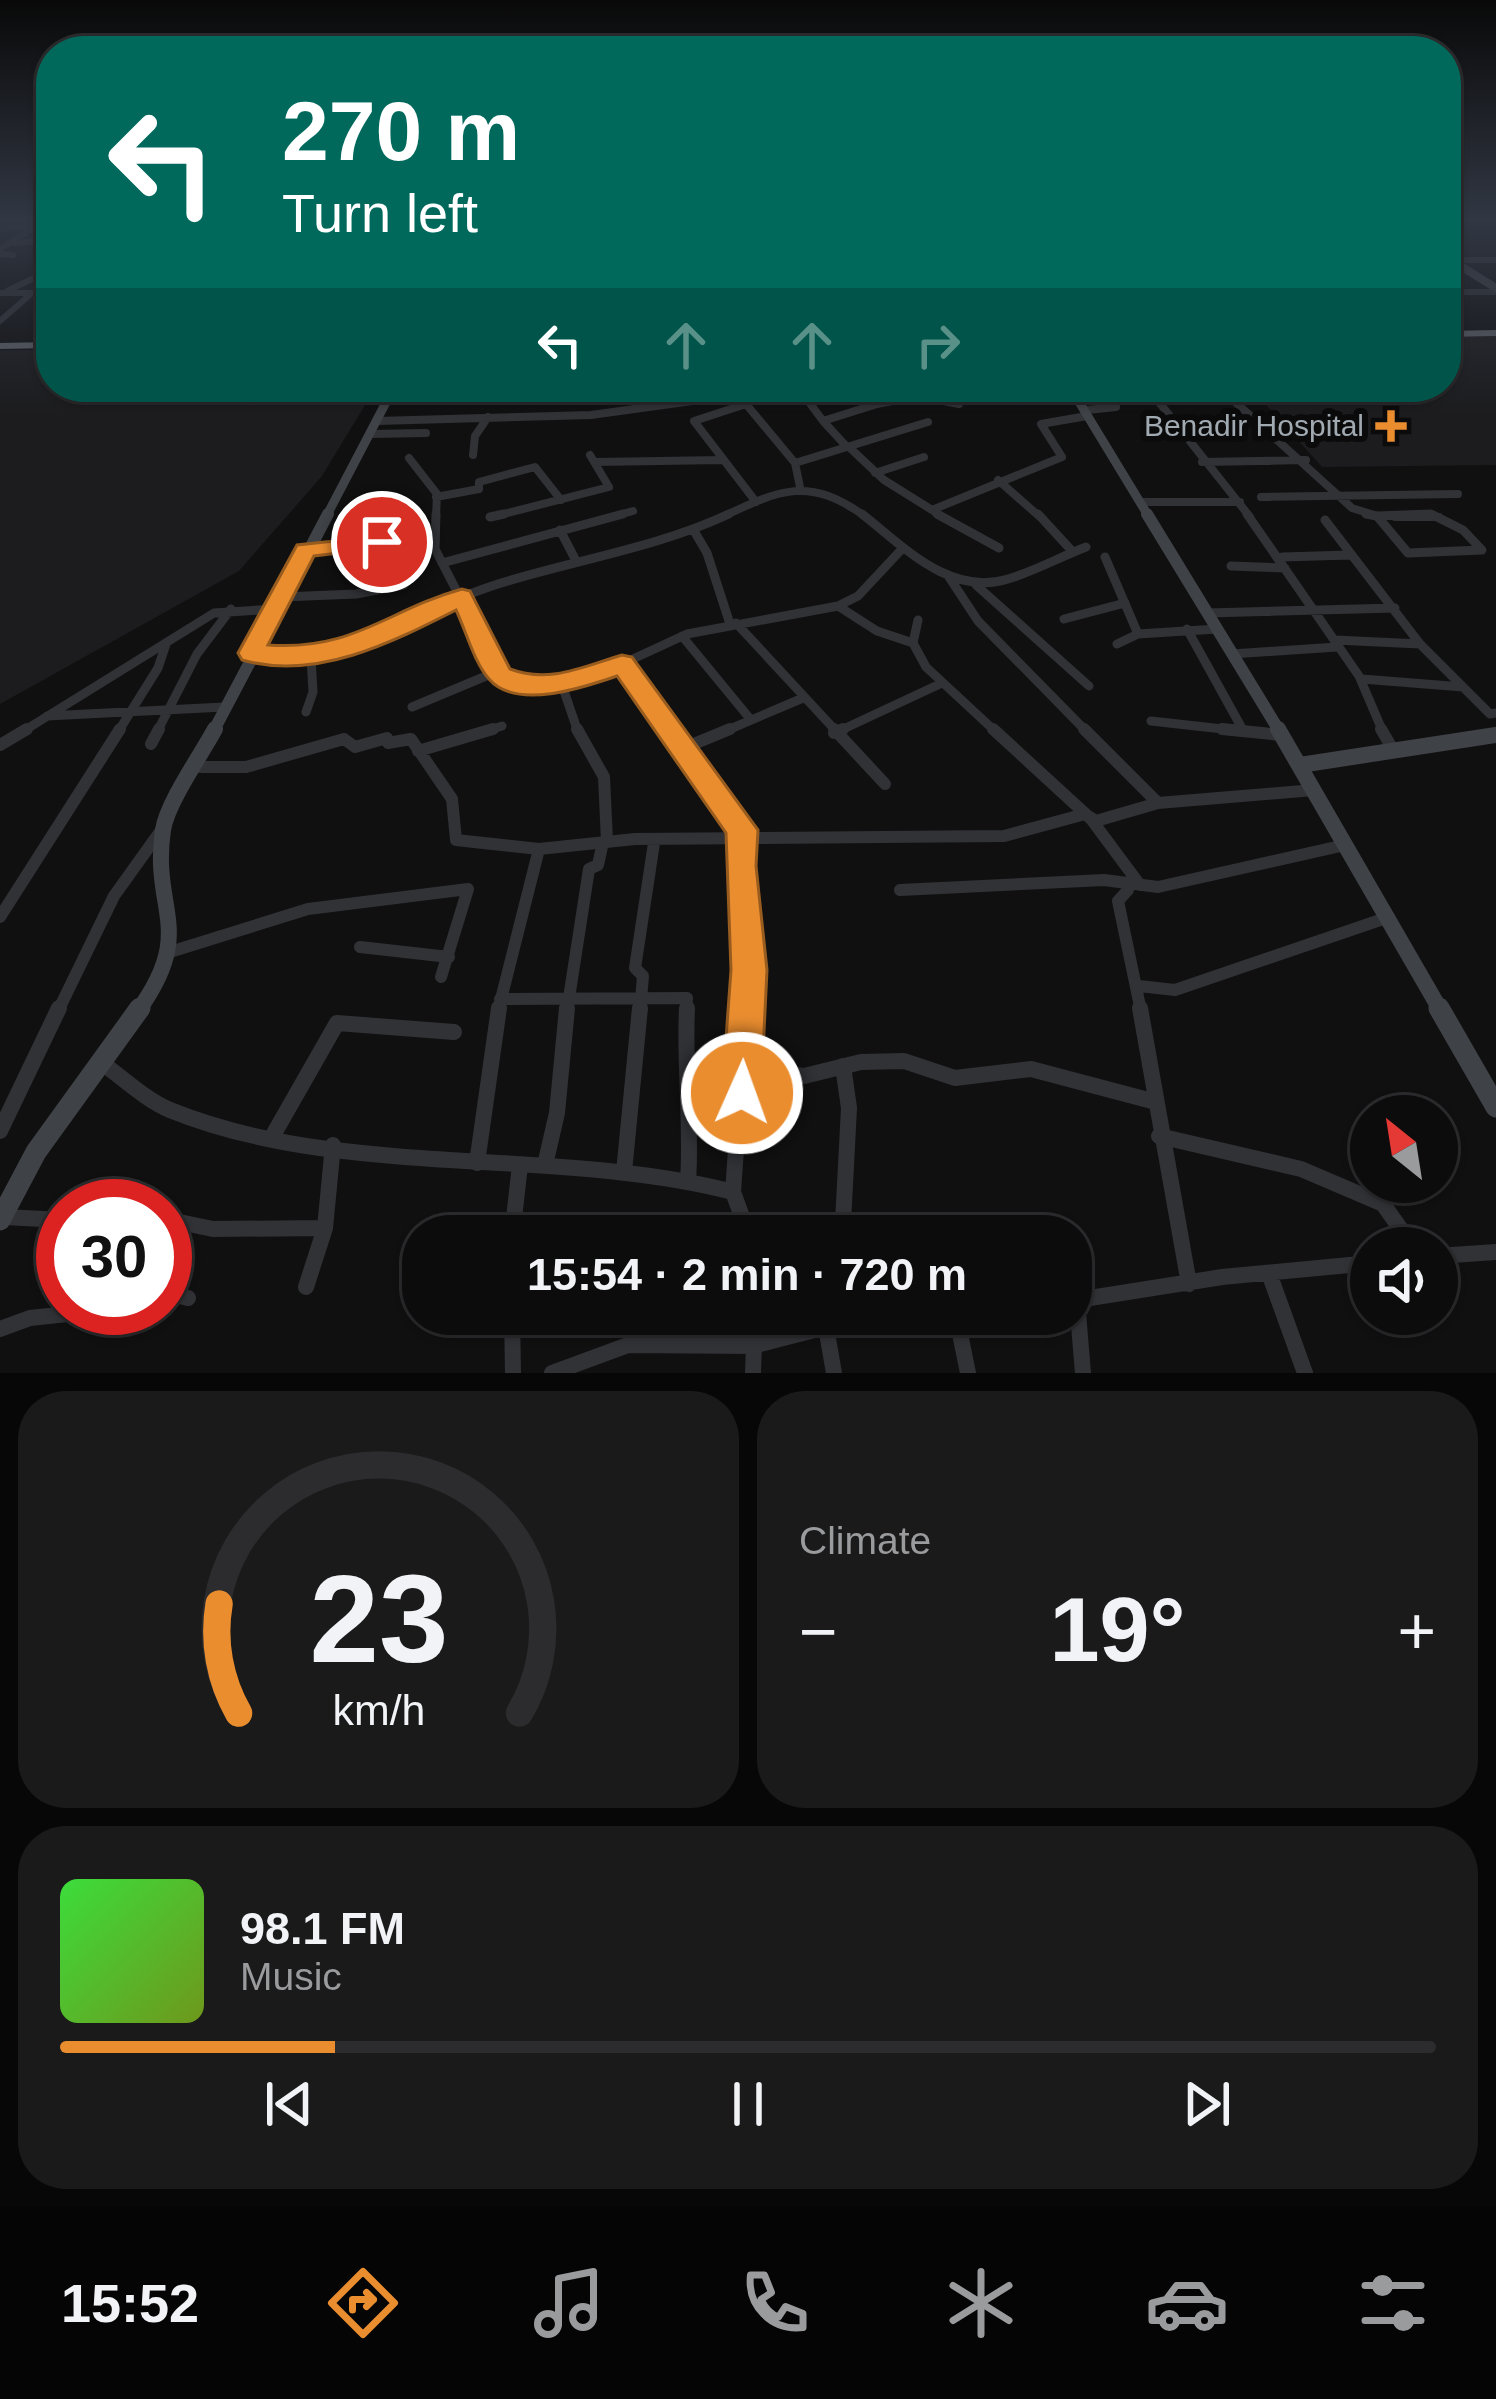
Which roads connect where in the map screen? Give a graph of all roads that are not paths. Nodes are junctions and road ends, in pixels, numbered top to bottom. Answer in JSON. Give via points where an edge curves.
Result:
{"nodes":[{"id":1,"x":1496,"y":290,"type":"edge"},
{"id":2,"x":1461,"y":291,"type":"edge"},
{"id":3,"x":32,"y":292,"type":"junction"},
{"id":4,"x":36,"y":292,"type":"edge"},
{"id":5,"x":2,"y":293,"type":"edge"},
{"id":6,"x":0,"y":312,"type":"edge"},
{"id":7,"x":11,"y":312,"type":"junction"},
{"id":8,"x":0,"y":322,"type":"edge"},
{"id":9,"x":1461,"y":331,"type":"edge"},
{"id":10,"x":1496,"y":331,"type":"edge"},
{"id":11,"x":0,"y":342,"type":"edge"},
{"id":12,"x":36,"y":342,"type":"edge"},
{"id":13,"x":386,"y":402,"type":"edge"},
{"id":14,"x":674,"y":402,"type":"edge"},
{"id":15,"x":721,"y":402,"type":"edge"},
{"id":16,"x":809,"y":402,"type":"edge"},
{"id":17,"x":882,"y":402,"type":"edge"},
{"id":18,"x":955,"y":402,"type":"edge"},
{"id":19,"x":1080,"y":402,"type":"edge"},
{"id":20,"x":1158,"y":402,"type":"edge"},
{"id":21,"x":1236,"y":402,"type":"edge"},
{"id":22,"x":746,"y":404,"type":"joint"},
{"id":23,"x":877,"y":404,"type":"joint"},
{"id":24,"x":959,"y":404,"type":"dead end"},
{"id":25,"x":1116,"y":407,"type":"dead end"},
{"id":26,"x":722,"y":410,"type":"junction"},
{"id":27,"x":1087,"y":413,"type":"junction"},
{"id":28,"x":488,"y":417,"type":"junction"},
{"id":29,"x":823,"y":421,"type":"junction"},
{"id":30,"x":928,"y":422,"type":"dead end"},
{"id":31,"x":373,"y":428,"type":"junction"},
{"id":32,"x":425,"y":433,"type":"dead end"},
{"id":33,"x":848,"y":447,"type":"junction"},
{"id":34,"x":473,"y":455,"type":"dead end"},
{"id":35,"x":924,"y":457,"type":"dead end"},
{"id":36,"x":409,"y":458,"type":"dead end"},
{"id":37,"x":723,"y":460,"type":"junction"},
{"id":38,"x":1307,"y":460,"type":"junction"},
{"id":39,"x":1202,"y":462,"type":"junction"},
{"id":40,"x":795,"y":463,"type":"junction"},
{"id":41,"x":875,"y":473,"type":"junction"},
{"id":42,"x":998,"y":480,"type":"junction"},
{"id":43,"x":800,"y":487,"type":"junction"},
{"id":44,"x":1341,"y":494,"type":"junction"},
{"id":45,"x":1458,"y":494,"type":"dead end"},
{"id":46,"x":436,"y":497,"type":"junction"},
{"id":47,"x":1261,"y":497,"type":"dead end"},
{"id":48,"x":561,"y":500,"type":"junction"},
{"id":49,"x":756,"y":502,"type":"junction"},
{"id":50,"x":1143,"y":502,"type":"junction"},
{"id":51,"x":1240,"y":502,"type":"junction"},
{"id":52,"x":932,"y":510,"type":"junction"},
{"id":53,"x":633,"y":511,"type":"dead end"},
{"id":54,"x":1376,"y":515,"type":"junction"},
{"id":55,"x":490,"y":517,"type":"dead end"},
{"id":56,"x":1324,"y":520,"type":"dead end"},
{"id":57,"x":693,"y":529,"type":"junction"},
{"id":58,"x":560,"y":530,"type":"junction"},
{"id":59,"x":382,"y":542,"type":"dead end"},
{"id":60,"x":1086,"y":547,"type":"dead end"},
{"id":61,"x":999,"y":548,"type":"dead end"},
{"id":62,"x":305,"y":550,"type":"junction"},
{"id":63,"x":901,"y":550,"type":"junction"},
{"id":64,"x":1072,"y":551,"type":"junction"},
{"id":65,"x":1350,"y":555,"type":"junction"},
{"id":66,"x":1105,"y":557,"type":"dead end"},
{"id":67,"x":575,"y":559,"type":"junction"},
{"id":68,"x":442,"y":562,"type":"junction"},
{"id":69,"x":1284,"y":562,"type":"junction"},
{"id":70,"x":1231,"y":566,"type":"dead end"},
{"id":71,"x":949,"y":576,"type":"junction"},
{"id":72,"x":974,"y":583,"type":"junction"},
{"id":73,"x":404,"y":584,"type":"dead end"},
{"id":74,"x":462,"y":597,"type":"junction"},
{"id":75,"x":278,"y":603,"type":"junction"},
{"id":76,"x":1126,"y":603,"type":"junction"},
{"id":77,"x":838,"y":606,"type":"junction"},
{"id":78,"x":1313,"y":607,"type":"junction"},
{"id":79,"x":1395,"y":608,"type":"junction"},
{"id":80,"x":231,"y":609,"type":"junction"},
{"id":81,"x":1208,"y":613,"type":"junction"},
{"id":82,"x":1064,"y":619,"type":"dead end"},
{"id":83,"x":918,"y":620,"type":"dead end"},
{"id":84,"x":733,"y":624,"type":"junction"},
{"id":85,"x":1187,"y":629,"type":"junction"},
{"id":86,"x":1217,"y":629,"type":"junction"},
{"id":87,"x":1138,"y":634,"type":"junction"},
{"id":88,"x":682,"y":636,"type":"junction"},
{"id":89,"x":1336,"y":643,"type":"junction"},
{"id":90,"x":166,"y":644,"type":"junction"},
{"id":91,"x":913,"y":644,"type":"junction"},
{"id":92,"x":1118,"y":644,"type":"dead end"},
{"id":93,"x":1420,"y":644,"type":"junction"},
{"id":94,"x":251,"y":653,"type":"junction"},
{"id":95,"x":1232,"y":654,"type":"junction"},
{"id":96,"x":311,"y":657,"type":"junction"},
{"id":97,"x":622,"y":664,"type":"junction"},
{"id":98,"x":498,"y":671,"type":"junction"},
{"id":99,"x":1361,"y":679,"type":"junction"},
{"id":100,"x":942,"y":683,"type":"junction"},
{"id":101,"x":562,"y":685,"type":"junction"},
{"id":102,"x":1089,"y":686,"type":"dead end"},
{"id":103,"x":1463,"y":687,"type":"junction"},
{"id":104,"x":803,"y":698,"type":"junction"},
{"id":105,"x":224,"y":707,"type":"junction"},
{"id":106,"x":412,"y":707,"type":"dead end"},
{"id":107,"x":169,"y":710,"type":"junction"},
{"id":108,"x":129,"y":712,"type":"junction"},
{"id":109,"x":306,"y":712,"type":"dead end"},
{"id":110,"x":1496,"y":712,"type":"edge"},
{"id":111,"x":46,"y":716,"type":"junction"},
{"id":112,"x":751,"y":720,"type":"junction"},
{"id":113,"x":1151,"y":721,"type":"dead end"},
{"id":114,"x":502,"y":726,"type":"dead end"},
{"id":115,"x":1244,"y":732,"type":"junction"},
{"id":116,"x":834,"y":733,"type":"junction"},
{"id":117,"x":1281,"y":735,"type":"junction"},
{"id":118,"x":1496,"y":735,"type":"edge"},
{"id":119,"x":151,"y":744,"type":"dead end"},
{"id":120,"x":0,"y":745,"type":"edge"},
{"id":121,"x":683,"y":748,"type":"junction"},
{"id":122,"x":1392,"y":748,"type":"junction"},
{"id":123,"x":418,"y":751,"type":"junction"},
{"id":124,"x":1300,"y":765,"type":"junction"},
{"id":125,"x":196,"y":767,"type":"junction"},
{"id":126,"x":885,"y":784,"type":"dead end"},
{"id":127,"x":1314,"y":790,"type":"junction"},
{"id":128,"x":1158,"y":803,"type":"junction"},
{"id":129,"x":1084,"y":814,"type":"junction"},
{"id":130,"x":163,"y":828,"type":"junction"},
{"id":131,"x":605,"y":842,"type":"junction"},
{"id":132,"x":741,"y":842,"type":"junction"},
{"id":133,"x":654,"y":843,"type":"junction"},
{"id":134,"x":1345,"y":845,"type":"junction"},
{"id":135,"x":538,"y":849,"type":"junction"},
{"id":136,"x":1134,"y":888,"type":"junction"},
{"id":137,"x":900,"y":890,"type":"dead end"},
{"id":138,"x":0,"y":917,"type":"edge"},
{"id":139,"x":1390,"y":917,"type":"junction"},
{"id":140,"x":360,"y":946,"type":"dead end"},
{"id":141,"x":170,"y":952,"type":"junction"},
{"id":142,"x":449,"y":957,"type":"junction"},
{"id":143,"x":441,"y":977,"type":"dead end"},
{"id":144,"x":1139,"y":986,"type":"junction"},
{"id":145,"x":640,"y":998,"type":"junction"},
{"id":146,"x":500,"y":999,"type":"junction"},
{"id":147,"x":570,"y":1002,"type":"junction"},
{"id":148,"x":454,"y":1032,"type":"dead end"},
{"id":149,"x":100,"y":1061,"type":"junction"},
{"id":150,"x":743,"y":1065,"type":"junction"},
{"id":151,"x":843,"y":1066,"type":"junction"},
{"id":152,"x":1152,"y":1101,"type":"junction"},
{"id":153,"x":1496,"y":1107,"type":"edge"},
{"id":154,"x":0,"y":1131,"type":"edge"},
{"id":155,"x":1159,"y":1136,"type":"junction"},
{"id":156,"x":272,"y":1138,"type":"junction"},
{"id":157,"x":333,"y":1145,"type":"junction"},
{"id":158,"x":477,"y":1163,"type":"junction"},
{"id":159,"x":544,"y":1165,"type":"junction"},
{"id":160,"x":520,"y":1166,"type":"junction"},
{"id":161,"x":624,"y":1172,"type":"junction"},
{"id":162,"x":688,"y":1182,"type":"junction"},
{"id":163,"x":733,"y":1192,"type":"junction"},
{"id":164,"x":514,"y":1215,"type":"edge"},
{"id":165,"x":741,"y":1215,"type":"edge"},
{"id":166,"x":843,"y":1215,"type":"edge"},
{"id":167,"x":2,"y":1219,"type":"edge"},
{"id":168,"x":36,"y":1220,"type":"edge"},
{"id":169,"x":192,"y":1225,"type":"edge"},
{"id":170,"x":1399,"y":1227,"type":"edge"},
{"id":171,"x":325,"y":1228,"type":"junction"},
{"id":172,"x":1496,"y":1252,"type":"edge"},
{"id":173,"x":1458,"y":1255,"type":"edge"},
{"id":174,"x":1350,"y":1266,"type":"edge"},
{"id":175,"x":1270,"y":1276,"type":"junction"},
{"id":176,"x":1189,"y":1284,"type":"junction"},
{"id":177,"x":306,"y":1287,"type":"dead end"},
{"id":178,"x":1092,"y":1298,"type":"edge"},
{"id":179,"x":36,"y":1313,"type":"edge"},
{"id":180,"x":0,"y":1329,"type":"edge"},
{"id":181,"x":512,"y":1335,"type":"edge"},
{"id":182,"x":753,"y":1335,"type":"edge"},
{"id":183,"x":795,"y":1335,"type":"edge"},
{"id":184,"x":827,"y":1335,"type":"edge"},
{"id":185,"x":960,"y":1335,"type":"edge"},
{"id":186,"x":1078,"y":1335,"type":"edge"},
{"id":187,"x":752,"y":1346,"type":"junction"},
{"id":188,"x":513,"y":1373,"type":"edge"},
{"id":189,"x":552,"y":1373,"type":"edge"},
{"id":190,"x":753,"y":1373,"type":"edge"},
{"id":191,"x":834,"y":1373,"type":"edge"},
{"id":192,"x":968,"y":1373,"type":"edge"},
{"id":193,"x":1083,"y":1373,"type":"edge"},
{"id":194,"x":1305,"y":1373,"type":"edge"}],
"edges":[{"from":1,"to":2,"type":"street"},
{"from":3,"to":4,"type":"street"},
{"from":3,"to":5,"type":"street"},
{"from":3,"to":7,"type":"street"},
{"from":6,"to":7,"type":"street"},
{"from":7,"to":8,"type":"street"},
{"from":9,"to":10,"type":"highway"},
{"from":11,"to":12,"type":"highway"},
{"from":13,"to":31,"type":"street"},
{"from":14,"to":28,"type":"street","via":[[625,413]]},
{"from":15,"to":26,"type":"street"},
{"from":16,"to":29,"type":"street"},
{"from":17,"to":23,"type":"street"},
{"from":18,"to":24,"type":"street"},
{"from":19,"to":27,"type":"street"},
{"from":20,"to":39,"type":"street"},
{"from":21,"to":38,"type":"street"},
{"from":22,"to":26,"type":"street"},
{"from":22,"to":40,"type":"street"},
{"from":23,"to":29,"type":"street"},
{"from":25,"to":27,"type":"street"},
{"from":26,"to":37,"type":"street","via":[[694,422]]},
{"from":27,"to":42,"type":"street","via":[[1042,422],[1062,457]]},
{"from":27,"to":50,"type":"street"},
{"from":28,"to":31,"type":"street"},
{"from":28,"to":34,"type":"street"},
{"from":29,"to":33,"type":"street"},
{"from":30,"to":33,"type":"street"},
{"from":31,"to":32,"type":"street"},
{"from":31,"to":62,"type":"street"},
{"from":33,"to":40,"type":"street"},
{"from":33,"to":41,"type":"street"},
{"from":35,"to":41,"type":"street"},
{"from":36,"to":46,"type":"street"},
{"from":37,"to":48,"type":"street","via":[[592,458],[610,486]]},
{"from":37,"to":49,"type":"street"},
{"from":38,"to":39,"type":"street"},
{"from":38,"to":44,"type":"street"},
{"from":39,"to":51,"type":"street"},
{"from":40,"to":43,"type":"street"},
{"from":41,"to":52,"type":"street"},
{"from":42,"to":52,"type":"street"},
{"from":42,"to":64,"type":"street"},
{"from":43,"to":49,"type":"street"},
{"from":43,"to":63,"type":"street","via":[[838,498]]},
{"from":44,"to":45,"type":"street"},
{"from":44,"to":47,"type":"street"},
{"from":44,"to":54,"type":"street","via":[[1353,509]]},
{"from":46,"to":48,"type":"street","via":[[536,466]]},
{"from":46,"to":68,"type":"street","via":[[434,549]]},
{"from":48,"to":55,"type":"street"},
{"from":49,"to":57,"type":"street"},
{"from":50,"to":51,"type":"street"},
{"from":50,"to":81,"type":"street"},
{"from":51,"to":69,"type":"street"},
{"from":52,"to":61,"type":"street"},
{"from":53,"to":58,"type":"street"},
{"from":54,"to":54,"type":"street","via":[[1408,553],[1482,550],[1443,515]]},
{"from":56,"to":65,"type":"street"},
{"from":57,"to":67,"type":"street"},
{"from":57,"to":84,"type":"street"},
{"from":58,"to":67,"type":"street"},
{"from":58,"to":68,"type":"street"},
{"from":59,"to":62,"type":"street"},
{"from":60,"to":64,"type":"street"},
{"from":62,"to":75,"type":"street"},
{"from":63,"to":71,"type":"street"},
{"from":63,"to":77,"type":"street"},
{"from":64,"to":72,"type":"street","via":[[1007,579]]},
{"from":65,"to":69,"type":"street"},
{"from":65,"to":79,"type":"street"},
{"from":66,"to":76,"type":"street"},
{"from":67,"to":74,"type":"street"},
{"from":68,"to":74,"type":"street"},
{"from":69,"to":70,"type":"street"},
{"from":69,"to":78,"type":"street"},
{"from":71,"to":72,"type":"street"},
{"from":71,"to":128,"type":"street","via":[[978,621]]},
{"from":72,"to":102,"type":"street"},
{"from":73,"to":75,"type":"street"},
{"from":74,"to":96,"type":"street","via":[[393,632]]},
{"from":74,"to":98,"type":"street"},
{"from":75,"to":80,"type":"street"},
{"from":75,"to":94,"type":"street"},
{"from":76,"to":82,"type":"street"},
{"from":76,"to":87,"type":"street"},
{"from":77,"to":84,"type":"street"},
{"from":77,"to":91,"type":"street"},
{"from":78,"to":79,"type":"street"},
{"from":78,"to":81,"type":"street"},
{"from":78,"to":89,"type":"street"},
{"from":79,"to":93,"type":"street"},
{"from":80,"to":90,"type":"street"},
{"from":80,"to":107,"type":"street"},
{"from":81,"to":86,"type":"street"},
{"from":83,"to":91,"type":"street"},
{"from":84,"to":88,"type":"street"},
{"from":84,"to":104,"type":"street"},
{"from":85,"to":86,"type":"street"},
{"from":85,"to":87,"type":"street"},
{"from":85,"to":115,"type":"street"},
{"from":86,"to":95,"type":"street"},
{"from":87,"to":92,"type":"street"},
{"from":88,"to":97,"type":"street"},
{"from":88,"to":112,"type":"street"},
{"from":89,"to":93,"type":"street"},
{"from":89,"to":95,"type":"street"},
{"from":89,"to":99,"type":"street"},
{"from":90,"to":108,"type":"street"},
{"from":90,"to":111,"type":"street"},
{"from":91,"to":100,"type":"street"},
{"from":93,"to":103,"type":"street"},
{"from":94,"to":96,"type":"street"},
{"from":94,"to":105,"type":"street"},
{"from":95,"to":117,"type":"street"},
{"from":96,"to":109,"type":"street"},
{"from":97,"to":101,"type":"street"},
{"from":97,"to":121,"type":"street"},
{"from":98,"to":101,"type":"street","via":[[532,686]]},
{"from":98,"to":106,"type":"street"},
{"from":99,"to":103,"type":"street"},
{"from":99,"to":122,"type":"street"},
{"from":100,"to":116,"type":"street"},
{"from":100,"to":129,"type":"street"},
{"from":101,"to":131,"type":"street","via":[[604,777]]},
{"from":103,"to":110,"type":"street"},
{"from":104,"to":112,"type":"street"},
{"from":104,"to":116,"type":"street"},
{"from":105,"to":107,"type":"street"},
{"from":105,"to":125,"type":"street"},
{"from":107,"to":108,"type":"street"},
{"from":107,"to":119,"type":"street"},
{"from":108,"to":111,"type":"street"},
{"from":108,"to":138,"type":"street"},
{"from":111,"to":120,"type":"street"},
{"from":112,"to":121,"type":"street"},
{"from":113,"to":115,"type":"street"},
{"from":114,"to":123,"type":"street"},
{"from":115,"to":117,"type":"street"},
{"from":116,"to":126,"type":"street"},
{"from":117,"to":124,"type":"street"},
{"from":118,"to":122,"type":"street"},
{"from":121,"to":132,"type":"street","via":[[736,819]]},
{"from":122,"to":124,"type":"street"},
{"from":123,"to":125,"type":"street","via":[[411,739],[355,747],[344,739],[246,767]]},
{"from":123,"to":135,"type":"street","via":[[456,809],[456,840]]},
{"from":124,"to":127,"type":"street"},
{"from":125,"to":130,"type":"street"},
{"from":127,"to":128,"type":"street"},
{"from":127,"to":134,"type":"street"},
{"from":128,"to":129,"type":"street","via":[[1096,820]]},
{"from":129,"to":132,"type":"street","via":[[1004,836],[825,833]]},
{"from":129,"to":136,"type":"street"},
{"from":130,"to":141,"type":"street"},
{"from":130,"to":154,"type":"street","via":[[120,878]]},
{"from":131,"to":133,"type":"street"},
{"from":131,"to":135,"type":"street"},
{"from":131,"to":147,"type":"street","via":[[590,869]]},
{"from":132,"to":133,"type":"street"},
{"from":132,"to":150,"type":"street","via":[[749,970]]},
{"from":133,"to":145,"type":"street","via":[[636,944]]},
{"from":134,"to":136,"type":"street","via":[[1232,875]]},
{"from":134,"to":139,"type":"street"},
{"from":135,"to":146,"type":"street"},
{"from":136,"to":137,"type":"street","via":[[1104,880]]},
{"from":136,"to":144,"type":"street","via":[[1118,902]]},
{"from":139,"to":144,"type":"street","via":[[1174,990]]},
{"from":139,"to":153,"type":"street"},
{"from":140,"to":142,"type":"street"},
{"from":141,"to":142,"type":"street","via":[[308,909],[468,889]]},
{"from":141,"to":149,"type":"street","via":[[149,1001]]},
{"from":142,"to":143,"type":"street"},
{"from":144,"to":152,"type":"street"},
{"from":145,"to":147,"type":"street"},
{"from":145,"to":161,"type":"street"},
{"from":145,"to":162,"type":"street","via":[[687,998]]},
{"from":146,"to":147,"type":"street"},
{"from":146,"to":158,"type":"street"},
{"from":147,"to":159,"type":"street"},
{"from":148,"to":156,"type":"street","via":[[337,1023]]},
{"from":149,"to":156,"type":"street","via":[[168,1108]]},
{"from":149,"to":167,"type":"street","via":[[36,1152]]},
{"from":150,"to":151,"type":"street","via":[[804,1076]]},
{"from":150,"to":163,"type":"street"},
{"from":151,"to":152,"type":"street","via":[[904,1060],[955,1078],[1031,1069]]},
{"from":151,"to":166,"type":"street"},
{"from":152,"to":155,"type":"street"},
{"from":155,"to":170,"type":"street","via":[[1300,1169],[1383,1204]]},
{"from":155,"to":176,"type":"street"},
{"from":156,"to":157,"type":"street"},
{"from":157,"to":158,"type":"street"},
{"from":157,"to":171,"type":"street"},
{"from":158,"to":160,"type":"street"},
{"from":159,"to":160,"type":"street"},
{"from":159,"to":161,"type":"street"},
{"from":160,"to":164,"type":"street"},
{"from":161,"to":162,"type":"street"},
{"from":162,"to":163,"type":"street"},
{"from":163,"to":165,"type":"street"},
{"from":167,"to":168,"type":"street"},
{"from":169,"to":171,"type":"street"},
{"from":171,"to":177,"type":"street"},
{"from":172,"to":173,"type":"street"},
{"from":174,"to":175,"type":"street"},
{"from":175,"to":176,"type":"street"},
{"from":175,"to":194,"type":"street"},
{"from":176,"to":178,"type":"street"},
{"from":179,"to":180,"type":"street"},
{"from":181,"to":188,"type":"street"},
{"from":182,"to":187,"type":"street"},
{"from":183,"to":187,"type":"street"},
{"from":184,"to":191,"type":"street"},
{"from":185,"to":192,"type":"street"},
{"from":186,"to":193,"type":"street"},
{"from":187,"to":189,"type":"street","via":[[628,1345]]},
{"from":187,"to":190,"type":"street"}]}
